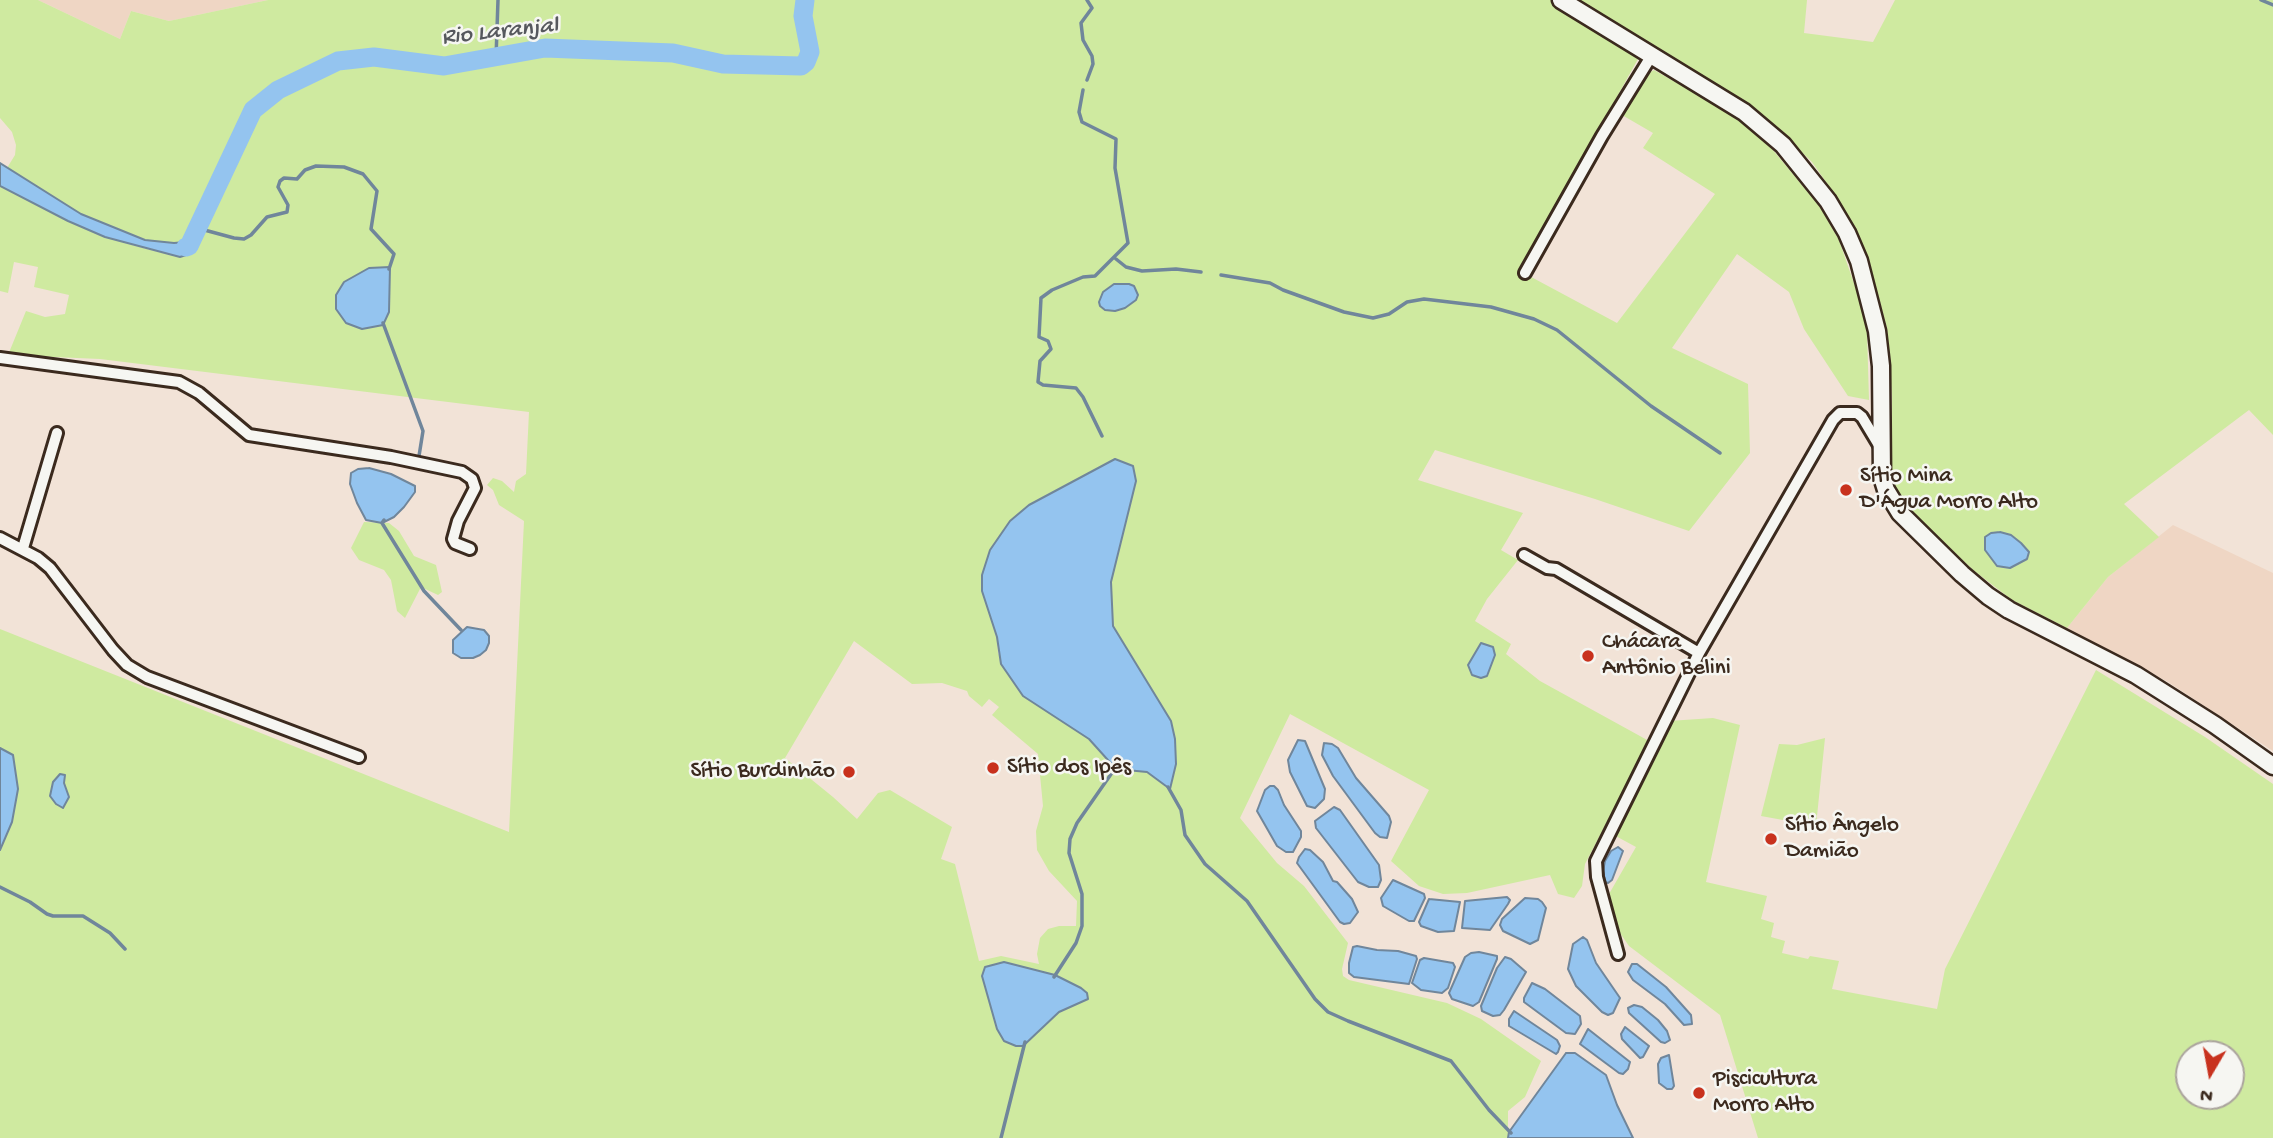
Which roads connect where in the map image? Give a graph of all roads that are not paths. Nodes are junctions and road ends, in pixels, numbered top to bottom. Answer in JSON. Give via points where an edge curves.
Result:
{"nodes":[{"id":1,"x":1561,"y":0,"type":"edge"},
{"id":2,"x":1652,"y":55,"type":"junction"},
{"id":3,"x":1525,"y":274,"type":"dead end"},
{"id":4,"x":0,"y":358,"type":"edge"},
{"id":5,"x":57,"y":433,"type":"dead end"},
{"id":6,"x":1881,"y":450,"type":"junction"},
{"id":7,"x":0,"y":538,"type":"edge"},
{"id":8,"x":23,"y":548,"type":"junction"},
{"id":9,"x":470,"y":549,"type":"dead end"},
{"id":10,"x":1524,"y":555,"type":"dead end"},
{"id":11,"x":1699,"y":653,"type":"junction"},
{"id":12,"x":359,"y":757,"type":"dead end"},
{"id":13,"x":2273,"y":766,"type":"edge"},
{"id":14,"x":1618,"y":954,"type":"dead end"}],
"edges":[{"from":1,"to":2,"type":"main road"},
{"from":2,"to":3,"type":"street"},
{"from":2,"to":6,"type":"main road","via":[[1744,112],[1783,145],[1847,233],[1877,331]]},
{"from":4,"to":9,"type":"street","via":[[179,382],[249,435],[462,472],[475,488],[453,538]]},
{"from":5,"to":8,"type":"street"},
{"from":6,"to":11,"type":"street","via":[[1857,413],[1840,413],[1833,420]]},
{"from":6,"to":13,"type":"main road","via":[[1881,477],[1900,513],[1988,596],[2136,675]]},
{"from":7,"to":8,"type":"street"},
{"from":8,"to":12,"type":"street","via":[[50,568],[127,665],[147,677]]},
{"from":10,"to":11,"type":"street"},
{"from":11,"to":14,"type":"street","via":[[1596,860]]}]}
